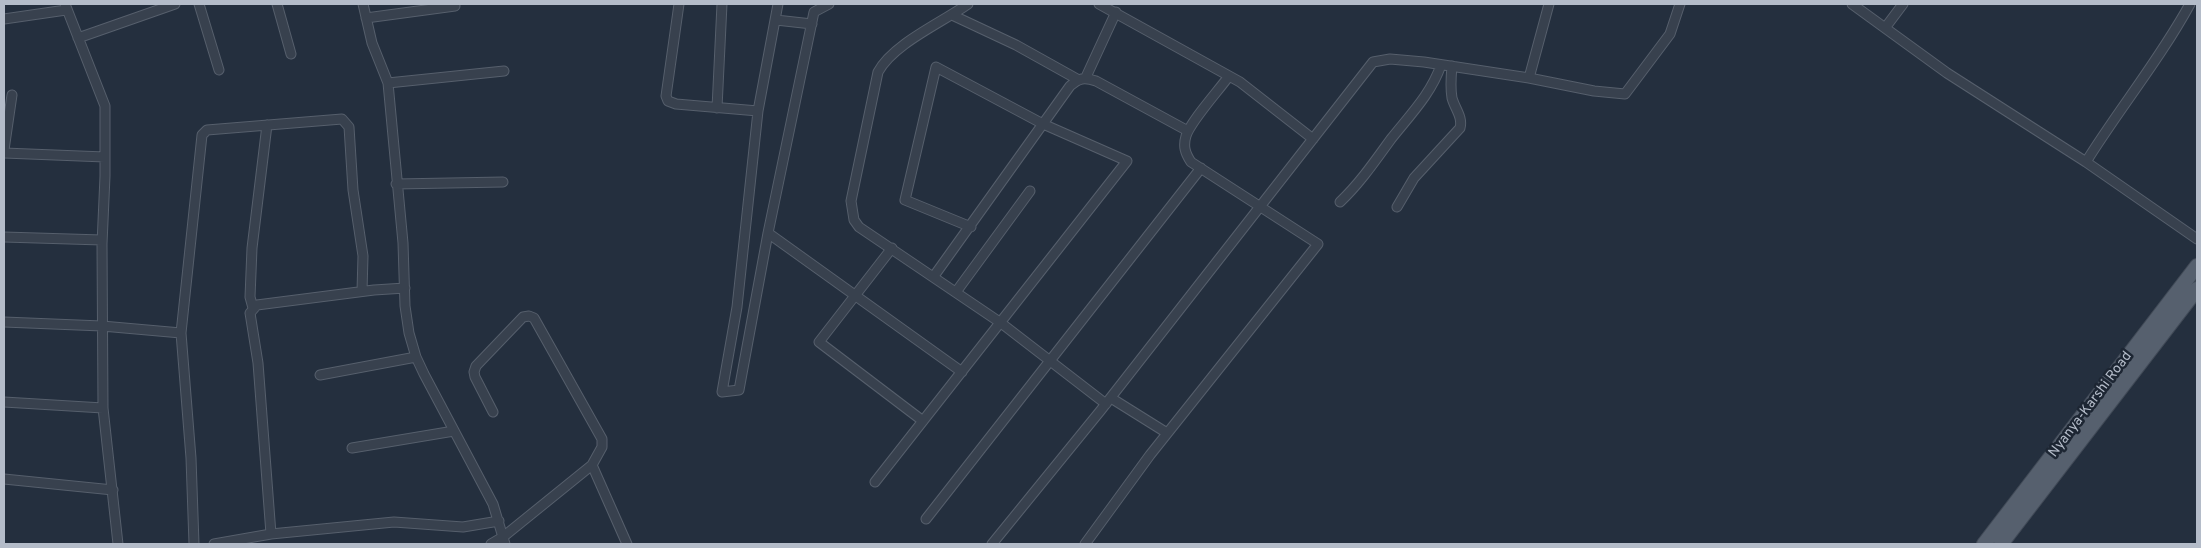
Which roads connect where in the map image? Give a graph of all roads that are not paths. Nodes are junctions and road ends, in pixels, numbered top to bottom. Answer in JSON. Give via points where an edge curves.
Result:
{"nodes":[{"id":1,"x":175,"y":4,"type":"edge"},
{"id":2,"x":200,"y":4,"type":"edge"},
{"id":3,"x":278,"y":4,"type":"edge"},
{"id":4,"x":364,"y":4,"type":"edge"},
{"id":5,"x":679,"y":4,"type":"edge"},
{"id":6,"x":722,"y":4,"type":"edge"},
{"id":7,"x":778,"y":4,"type":"edge"},
{"id":8,"x":829,"y":4,"type":"edge"},
{"id":9,"x":968,"y":4,"type":"edge"},
{"id":10,"x":1099,"y":4,"type":"edge"},
{"id":11,"x":1549,"y":4,"type":"edge"},
{"id":12,"x":1680,"y":4,"type":"edge"},
{"id":13,"x":1852,"y":4,"type":"edge"},
{"id":14,"x":1902,"y":4,"type":"edge"},
{"id":15,"x":2190,"y":4,"type":"edge"},
{"id":16,"x":454,"y":6,"type":"dead end"},
{"id":17,"x":65,"y":7,"type":"edge"},
{"id":18,"x":1116,"y":12,"type":"junction"},
{"id":19,"x":952,"y":15,"type":"junction"},
{"id":20,"x":4,"y":18,"type":"edge"},
{"id":21,"x":366,"y":18,"type":"junction"},
{"id":22,"x":776,"y":20,"type":"junction"},
{"id":23,"x":812,"y":24,"type":"junction"},
{"id":24,"x":1885,"y":28,"type":"junction"},
{"id":25,"x":78,"y":38,"type":"junction"},
{"id":26,"x":291,"y":54,"type":"dead end"},
{"id":27,"x":1441,"y":65,"type":"junction"},
{"id":28,"x":1452,"y":66,"type":"junction"},
{"id":29,"x":219,"y":70,"type":"dead end"},
{"id":30,"x":504,"y":71,"type":"dead end"},
{"id":31,"x":1229,"y":76,"type":"junction"},
{"id":32,"x":1081,"y":78,"type":"junction"},
{"id":33,"x":1529,"y":78,"type":"junction"},
{"id":34,"x":388,"y":83,"type":"junction"},
{"id":35,"x":12,"y":95,"type":"dead end"},
{"id":36,"x":717,"y":108,"type":"junction"},
{"id":37,"x":758,"y":111,"type":"junction"},
{"id":38,"x":1043,"y":124,"type":"junction"},
{"id":39,"x":266,"y":125,"type":"junction"},
{"id":40,"x":1188,"y":131,"type":"junction"},
{"id":41,"x":1313,"y":139,"type":"junction"},
{"id":42,"x":4,"y":151,"type":"edge"},
{"id":43,"x":105,"y":157,"type":"junction"},
{"id":44,"x":2086,"y":162,"type":"junction"},
{"id":45,"x":1201,"y":168,"type":"junction"},
{"id":46,"x":503,"y":182,"type":"dead end"},
{"id":47,"x":396,"y":184,"type":"junction"},
{"id":48,"x":1030,"y":191,"type":"dead end"},
{"id":49,"x":1340,"y":202,"type":"dead end"},
{"id":50,"x":1260,"y":207,"type":"junction"},
{"id":51,"x":1396,"y":207,"type":"dead end"},
{"id":52,"x":971,"y":227,"type":"junction"},
{"id":53,"x":768,"y":233,"type":"junction"},
{"id":54,"x":4,"y":237,"type":"edge"},
{"id":55,"x":2197,"y":239,"type":"edge"},
{"id":56,"x":102,"y":240,"type":"junction"},
{"id":57,"x":892,"y":248,"type":"junction"},
{"id":58,"x":2197,"y":266,"type":"edge"},
{"id":59,"x":934,"y":276,"type":"junction"},
{"id":60,"x":404,"y":288,"type":"junction"},
{"id":61,"x":2197,"y":289,"type":"edge"},
{"id":62,"x":362,"y":292,"type":"junction"},
{"id":63,"x":956,"y":292,"type":"junction"},
{"id":64,"x":854,"y":296,"type":"junction"},
{"id":65,"x":253,"y":308,"type":"junction"},
{"id":66,"x":4,"y":322,"type":"edge"},
{"id":67,"x":1001,"y":323,"type":"junction"},
{"id":68,"x":102,"y":326,"type":"junction"},
{"id":69,"x":181,"y":333,"type":"junction"},
{"id":70,"x":416,"y":357,"type":"junction"},
{"id":71,"x":1050,"y":361,"type":"junction"},
{"id":72,"x":962,"y":372,"type":"junction"},
{"id":73,"x":320,"y":375,"type":"dead end"},
{"id":74,"x":1108,"y":401,"type":"junction"},
{"id":75,"x":4,"y":402,"type":"edge"},
{"id":76,"x":103,"y":408,"type":"junction"},
{"id":77,"x":493,"y":412,"type":"dead end"},
{"id":78,"x":923,"y":421,"type":"junction"},
{"id":79,"x":454,"y":431,"type":"junction"},
{"id":80,"x":1167,"y":433,"type":"junction"},
{"id":81,"x":352,"y":448,"type":"dead end"},
{"id":82,"x":592,"y":465,"type":"junction"},
{"id":83,"x":4,"y":479,"type":"edge"},
{"id":84,"x":875,"y":482,"type":"dead end"},
{"id":85,"x":113,"y":490,"type":"junction"},
{"id":86,"x":926,"y":519,"type":"dead end"},
{"id":87,"x":499,"y":521,"type":"junction"},
{"id":88,"x":271,"y":534,"type":"junction"},
{"id":89,"x":504,"y":541,"type":"edge"},
{"id":90,"x":118,"y":544,"type":"edge"},
{"id":91,"x":194,"y":544,"type":"edge"},
{"id":92,"x":214,"y":544,"type":"edge"},
{"id":93,"x":491,"y":544,"type":"edge"},
{"id":94,"x":626,"y":544,"type":"edge"},
{"id":95,"x":992,"y":544,"type":"edge"},
{"id":96,"x":1085,"y":544,"type":"edge"},
{"id":97,"x":1984,"y":544,"type":"edge"},
{"id":98,"x":2001,"y":544,"type":"edge"}],
"edges":[{"from":1,"to":25,"type":"street"},
{"from":2,"to":29,"type":"street"},
{"from":3,"to":26,"type":"street"},
{"from":4,"to":21,"type":"street"},
{"from":5,"to":36,"type":"street","via":[[666,96],[668,101],[676,104]]},
{"from":6,"to":36,"type":"street"},
{"from":7,"to":22,"type":"street"},
{"from":8,"to":23,"type":"street","via":[[814,12]]},
{"from":9,"to":19,"type":"street"},
{"from":10,"to":18,"type":"street"},
{"from":11,"to":33,"type":"street"},
{"from":12,"to":33,"type":"street","via":[[1670,34],[1625,94]]},
{"from":13,"to":24,"type":"street"},
{"from":14,"to":24,"type":"street"},
{"from":15,"to":44,"type":"street"},
{"from":16,"to":21,"type":"street"},
{"from":17,"to":20,"type":"street"},
{"from":17,"to":25,"type":"street"},
{"from":18,"to":31,"type":"street"},
{"from":18,"to":32,"type":"street"},
{"from":19,"to":32,"type":"street"},
{"from":19,"to":57,"type":"street","via":[[884,61],[875,84],[851,212],[859,227]]},
{"from":21,"to":34,"type":"street"},
{"from":22,"to":23,"type":"street"},
{"from":22,"to":37,"type":"street"},
{"from":23,"to":53,"type":"street"},
{"from":24,"to":44,"type":"street","via":[[1947,73]]},
{"from":25,"to":43,"type":"street","via":[[103,99]]},
{"from":27,"to":28,"type":"street"},
{"from":27,"to":41,"type":"street","via":[[1390,58],[1373,62]]},
{"from":27,"to":49,"type":"street","via":[[1423,99],[1358,184]]},
{"from":28,"to":33,"type":"street"},
{"from":28,"to":51,"type":"street","via":[[1451,90],[1461,118],[1460,128],[1414,178]]},
{"from":30,"to":34,"type":"street"},
{"from":31,"to":40,"type":"street"},
{"from":31,"to":41,"type":"street"},
{"from":32,"to":38,"type":"street","via":[[1070,86]]},
{"from":32,"to":40,"type":"street","via":[[1105,85]]},
{"from":34,"to":47,"type":"street"},
{"from":35,"to":42,"type":"street"},
{"from":36,"to":37,"type":"street"},
{"from":37,"to":53,"type":"street","via":[[737,307],[722,392],[739,390]]},
{"from":38,"to":52,"type":"street"},
{"from":38,"to":52,"type":"street","via":[[936,66],[904,200]]},
{"from":38,"to":67,"type":"street","via":[[1128,161]]},
{"from":39,"to":62,"type":"street","via":[[342,119],[347,122],[352,190],[363,256]]},
{"from":39,"to":65,"type":"street","via":[[252,248],[250,297]]},
{"from":39,"to":69,"type":"street","via":[[207,130],[202,136]]},
{"from":40,"to":45,"type":"street","via":[[1186,155]]},
{"from":41,"to":50,"type":"street"},
{"from":42,"to":43,"type":"street"},
{"from":43,"to":56,"type":"street"},
{"from":44,"to":55,"type":"street"},
{"from":45,"to":50,"type":"street"},
{"from":45,"to":71,"type":"street"},
{"from":46,"to":47,"type":"street"},
{"from":47,"to":60,"type":"street"},
{"from":48,"to":63,"type":"street"},
{"from":50,"to":74,"type":"street"},
{"from":50,"to":80,"type":"street","via":[[1318,244]]},
{"from":52,"to":59,"type":"street"},
{"from":53,"to":64,"type":"street"},
{"from":54,"to":56,"type":"street"},
{"from":56,"to":68,"type":"street"},
{"from":57,"to":59,"type":"street"},
{"from":57,"to":64,"type":"street"},
{"from":58,"to":97,"type":"main road","name":"Nyanya-Karshi Road"},
{"from":59,"to":63,"type":"street"},
{"from":60,"to":62,"type":"street"},
{"from":60,"to":70,"type":"street","via":[[409,333]]},
{"from":61,"to":98,"type":"main road","name":"Nyanya-Karshi Road"},
{"from":62,"to":65,"type":"street"},
{"from":63,"to":67,"type":"street"},
{"from":64,"to":72,"type":"street"},
{"from":64,"to":78,"type":"street","via":[[819,342]]},
{"from":65,"to":88,"type":"street","via":[[250,313],[258,363]]},
{"from":66,"to":68,"type":"street"},
{"from":67,"to":71,"type":"street"},
{"from":67,"to":72,"type":"street"},
{"from":68,"to":69,"type":"street"},
{"from":68,"to":76,"type":"street"},
{"from":69,"to":91,"type":"street","via":[[192,458]]},
{"from":70,"to":73,"type":"street"},
{"from":70,"to":79,"type":"street"},
{"from":71,"to":74,"type":"street"},
{"from":71,"to":86,"type":"street"},
{"from":72,"to":78,"type":"street"},
{"from":74,"to":80,"type":"street"},
{"from":74,"to":95,"type":"street"},
{"from":75,"to":76,"type":"street"},
{"from":76,"to":85,"type":"street"},
{"from":77,"to":82,"type":"street","via":[[474,378],[476,366],[523,317],[534,318],[602,439],[602,447]]},
{"from":78,"to":84,"type":"street"},
{"from":79,"to":81,"type":"street"},
{"from":79,"to":87,"type":"street"},
{"from":80,"to":96,"type":"street"},
{"from":82,"to":89,"type":"street"},
{"from":82,"to":94,"type":"street"},
{"from":83,"to":85,"type":"street"},
{"from":85,"to":90,"type":"street"},
{"from":87,"to":88,"type":"street","via":[[463,527],[394,522]]},
{"from":87,"to":89,"type":"street"},
{"from":88,"to":92,"type":"street"},
{"from":89,"to":93,"type":"street"}]}
